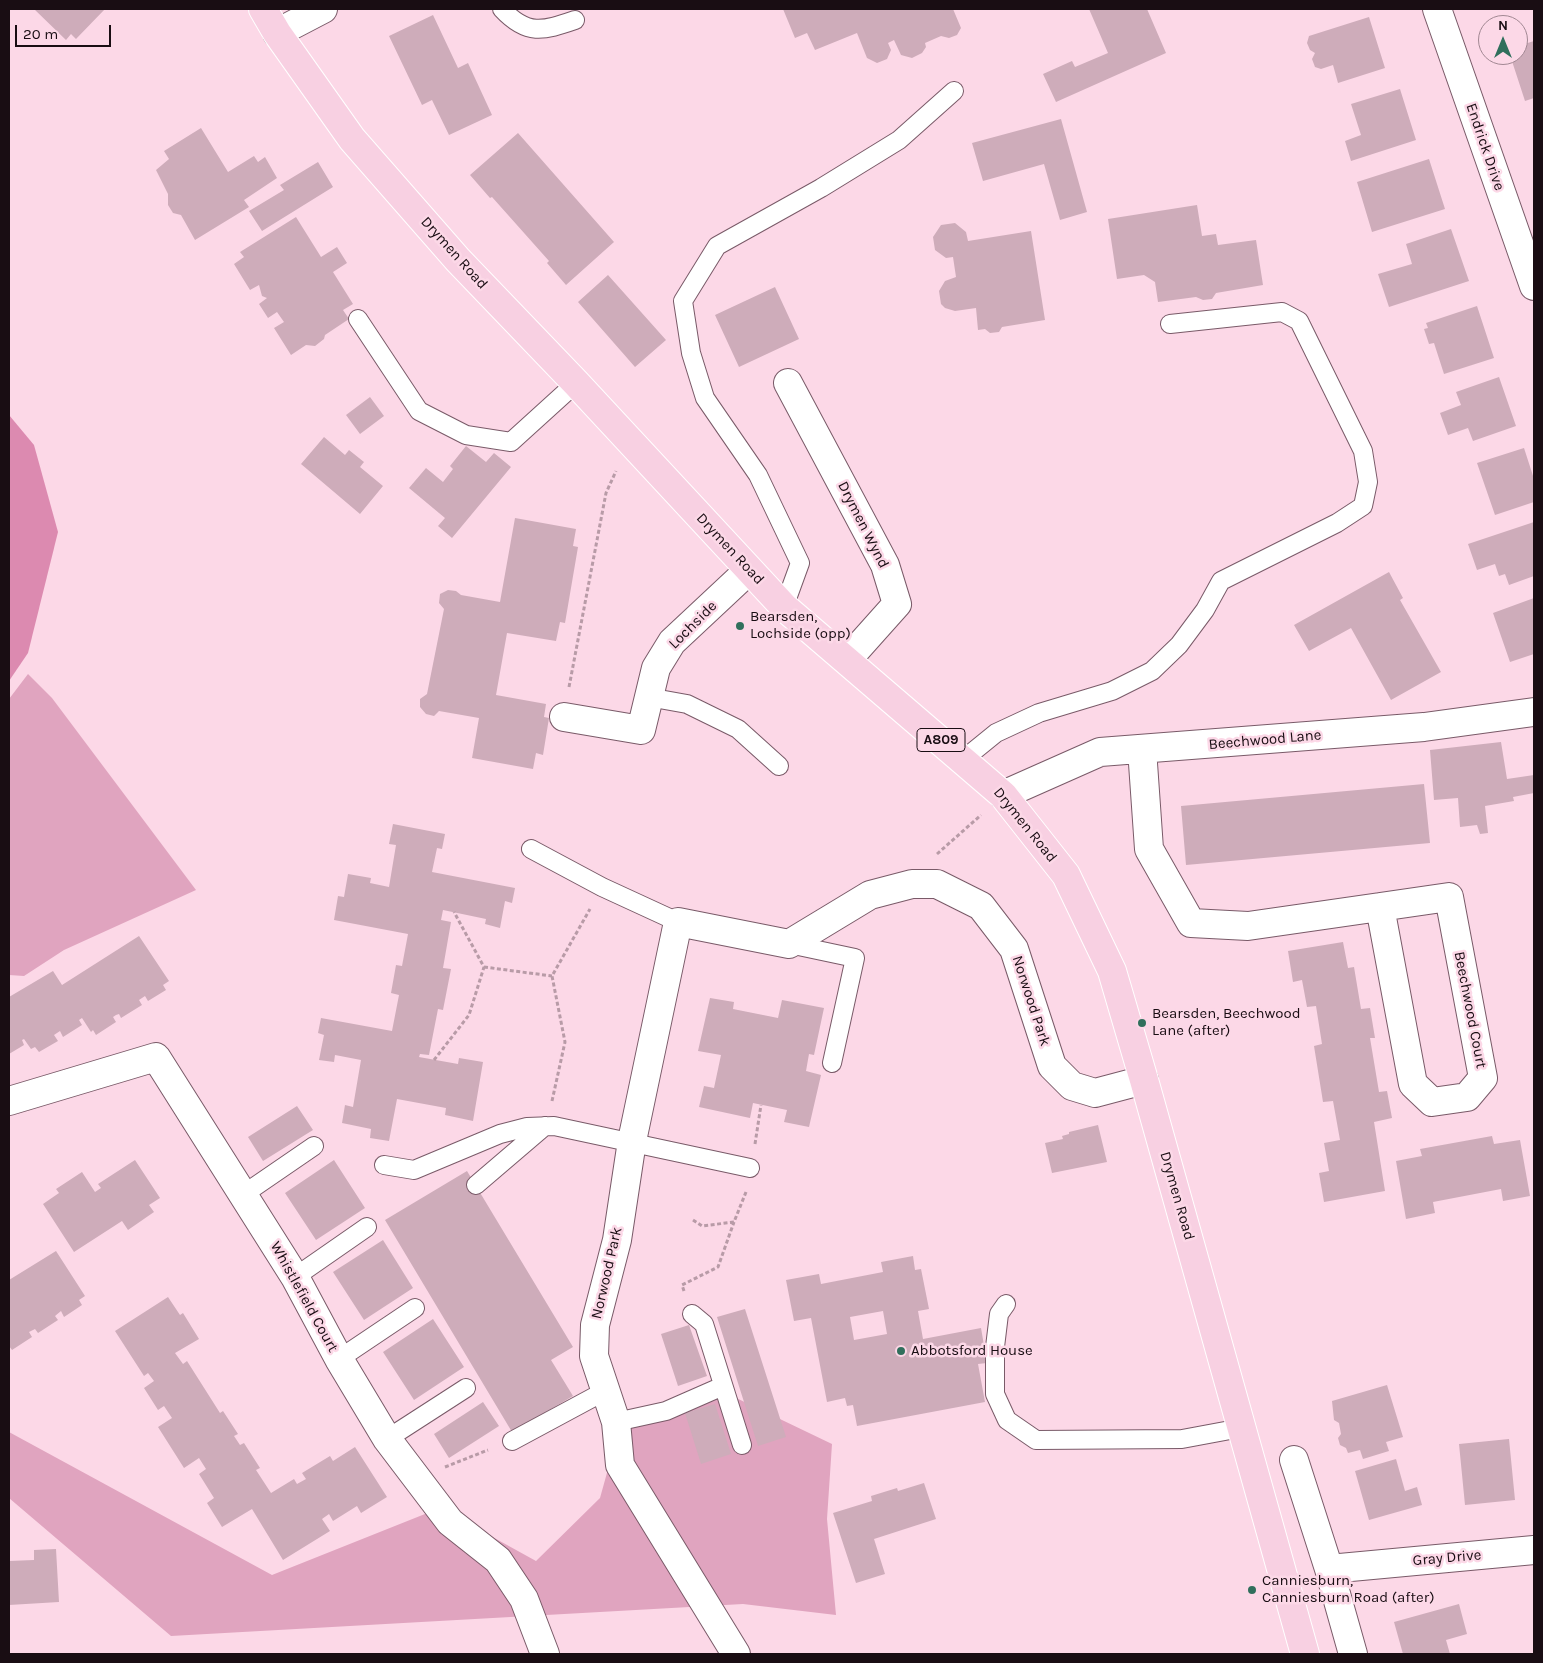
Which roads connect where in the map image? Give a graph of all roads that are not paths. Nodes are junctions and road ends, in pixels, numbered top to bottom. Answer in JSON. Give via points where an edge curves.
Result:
{"nodes":[{"id":1,"x":263,"y":9,"type":"edge"},
{"id":2,"x":323,"y":9,"type":"edge"},
{"id":3,"x":502,"y":9,"type":"edge"},
{"id":4,"x":1437,"y":9,"type":"edge"},
{"id":5,"x":575,"y":20,"type":"dead end"},
{"id":6,"x":277,"y":33,"type":"junction"},
{"id":7,"x":954,"y":91,"type":"dead end"},
{"id":8,"x":1534,"y":286,"type":"edge"},
{"id":9,"x":358,"y":319,"type":"dead end"},
{"id":10,"x":1170,"y":324,"type":"dead end"},
{"id":11,"x":576,"y":383,"type":"junction"},
{"id":12,"x":788,"y":383,"type":"dead end"},
{"id":13,"x":750,"y":570,"type":"junction"},
{"id":14,"x":784,"y":606,"type":"junction"},
{"id":15,"x":847,"y":660,"type":"junction"},
{"id":16,"x":648,"y":697,"type":"junction"},
{"id":17,"x":1534,"y":712,"type":"edge"},
{"id":18,"x":564,"y":717,"type":"road end"},
{"id":19,"x":1142,"y":749,"type":"junction"},
{"id":20,"x":964,"y":759,"type":"junction"},
{"id":21,"x":779,"y":766,"type":"dead end"},
{"id":22,"x":1003,"y":795,"type":"junction"},
{"id":23,"x":531,"y":849,"type":"dead end"},
{"id":24,"x":1380,"y":907,"type":"junction"},
{"id":25,"x":678,"y":922,"type":"junction"},
{"id":26,"x":789,"y":944,"type":"junction"},
{"id":27,"x":832,"y":1063,"type":"dead end"},
{"id":28,"x":1144,"y":1080,"type":"junction"},
{"id":29,"x":9,"y":1101,"type":"edge"},
{"id":30,"x":545,"y":1126,"type":"junction"},
{"id":31,"x":632,"y":1141,"type":"junction"},
{"id":32,"x":314,"y":1146,"type":"dead end"},
{"id":33,"x":384,"y":1165,"type":"dead end"},
{"id":34,"x":750,"y":1168,"type":"road end"},
{"id":35,"x":476,"y":1185,"type":"dead end"},
{"id":36,"x":244,"y":1194,"type":"junction"},
{"id":37,"x":367,"y":1227,"type":"dead end"},
{"id":38,"x":295,"y":1277,"type":"junction"},
{"id":39,"x":1006,"y":1304,"type":"dead end"},
{"id":40,"x":415,"y":1308,"type":"dead end"},
{"id":41,"x":692,"y":1314,"type":"road end"},
{"id":42,"x":339,"y":1359,"type":"junction"},
{"id":43,"x":723,"y":1386,"type":"junction"},
{"id":44,"x":466,"y":1388,"type":"dead end"},
{"id":45,"x":604,"y":1391,"type":"junction"},
{"id":46,"x":616,"y":1422,"type":"junction"},
{"id":47,"x":1241,"y":1428,"type":"junction"},
{"id":48,"x":387,"y":1440,"type":"junction"},
{"id":49,"x":512,"y":1440,"type":"road end"},
{"id":50,"x":742,"y":1445,"type":"dead end"},
{"id":51,"x":1294,"y":1460,"type":"dead end"},
{"id":52,"x":1534,"y":1550,"type":"edge"},
{"id":53,"x":1329,"y":1569,"type":"junction"},
{"id":54,"x":545,"y":1654,"type":"edge"},
{"id":55,"x":736,"y":1654,"type":"edge"},
{"id":56,"x":1305,"y":1654,"type":"edge"},
{"id":57,"x":1353,"y":1654,"type":"edge"}],
"edges":[{"from":1,"to":6,"type":"main road","name":"Drymen Road","number":"A809"},
{"from":2,"to":6,"type":"street"},
{"from":3,"to":5,"type":"lane","via":[[515,23],[545,31]]},
{"from":4,"to":8,"type":"street","name":"Endrick Drive"},
{"from":6,"to":11,"type":"main road","name":"Drymen Road","number":"A809","via":[[352,139],[458,260]]},
{"from":7,"to":14,"type":"lane","via":[[899,140],[717,246],[684,301],[691,353],[705,398],[758,475],[800,563]]},
{"from":9,"to":11,"type":"lane","via":[[419,411],[466,434],[511,442]]},
{"from":10,"to":20,"type":"lane","via":[[1282,312],[1300,321],[1363,450],[1368,482],[1362,506],[1337,523],[1221,581],[1180,645],[1152,671],[1112,691],[1039,713],[996,733]]},
{"from":11,"to":13,"type":"main road","name":"Drymen Road","number":"A809"},
{"from":12,"to":15,"type":"street","name":"Drymen Wynd","via":[[885,565],[897,604]]},
{"from":13,"to":14,"type":"main road","name":"Drymen Road","number":"A809"},
{"from":13,"to":16,"type":"street","name":"Lochside","via":[[672,642],[656,668]]},
{"from":14,"to":15,"type":"main road","name":"Drymen Road","number":"A809"},
{"from":15,"to":20,"type":"main road","name":"Drymen Road","number":"A809"},
{"from":16,"to":18,"type":"street","name":"Lochside","via":[[642,730]]},
{"from":16,"to":21,"type":"lane","via":[[687,704],[738,730]]},
{"from":17,"to":19,"type":"street","name":"Beechwood Lane","via":[[1424,727]]},
{"from":19,"to":22,"type":"street","name":"Beechwood Lane","via":[[1100,752]]},
{"from":19,"to":24,"type":"street","name":"Beechwood Court","via":[[1148,849],[1191,923],[1248,926]]},
{"from":20,"to":22,"type":"main road","name":"Drymen Road","number":"A809"},
{"from":22,"to":28,"type":"main road","name":"Drymen Road","number":"A809","via":[[1066,875],[1112,971]]},
{"from":23,"to":25,"type":"lane"},
{"from":24,"to":24,"type":"street","name":"Beechwood Court","via":[[1449,897],[1483,1078],[1467,1097],[1432,1102],[1413,1084]]},
{"from":25,"to":26,"type":"street"},
{"from":25,"to":31,"type":"street","name":"Norwood Park"},
{"from":26,"to":27,"type":"lane","via":[[855,958]]},
{"from":26,"to":28,"type":"street","name":"Norwood Park","via":[[870,895],[912,884],[937,884],[981,906],[1014,949],[1052,1066],[1072,1086],[1095,1093]]},
{"from":28,"to":47,"type":"main road","name":"Drymen Road","number":"A809"},
{"from":29,"to":36,"type":"street","name":"Whistlefield Court","via":[[156,1058]]},
{"from":30,"to":31,"type":"lane","via":[[572,1128]]},
{"from":30,"to":33,"type":"lane","via":[[500,1134],[414,1170]]},
{"from":30,"to":35,"type":"lane"},
{"from":31,"to":34,"type":"lane"},
{"from":31,"to":45,"type":"street","name":"Norwood Park","via":[[616,1240],[595,1325],[594,1356]]},
{"from":32,"to":36,"type":"lane"},
{"from":36,"to":38,"type":"street","name":"Whistlefield Court"},
{"from":37,"to":38,"type":"lane"},
{"from":38,"to":42,"type":"street","name":"Whistlefield Court"},
{"from":39,"to":47,"type":"lane","via":[[998,1314],[995,1394],[1007,1420],[1036,1440],[1182,1439]]},
{"from":40,"to":42,"type":"lane"},
{"from":41,"to":43,"type":"lane","via":[[704,1324]]},
{"from":42,"to":48,"type":"street","name":"Whistlefield Court"},
{"from":43,"to":46,"type":"lane","via":[[666,1411]]},
{"from":43,"to":50,"type":"lane"},
{"from":44,"to":48,"type":"lane"},
{"from":45,"to":46,"type":"street","name":"Norwood Park"},
{"from":45,"to":49,"type":"lane","via":[[556,1412]]},
{"from":46,"to":55,"type":"street","name":"Norwood Park","via":[[620,1465]]},
{"from":47,"to":56,"type":"main road","name":"Drymen Road","number":"A809"},
{"from":48,"to":54,"type":"street","name":"Whistlefield Court","via":[[450,1522],[498,1560],[524,1599]]},
{"from":51,"to":53,"type":"street"},
{"from":52,"to":53,"type":"street","name":"Gray Drive"},
{"from":53,"to":57,"type":"street"}]}
